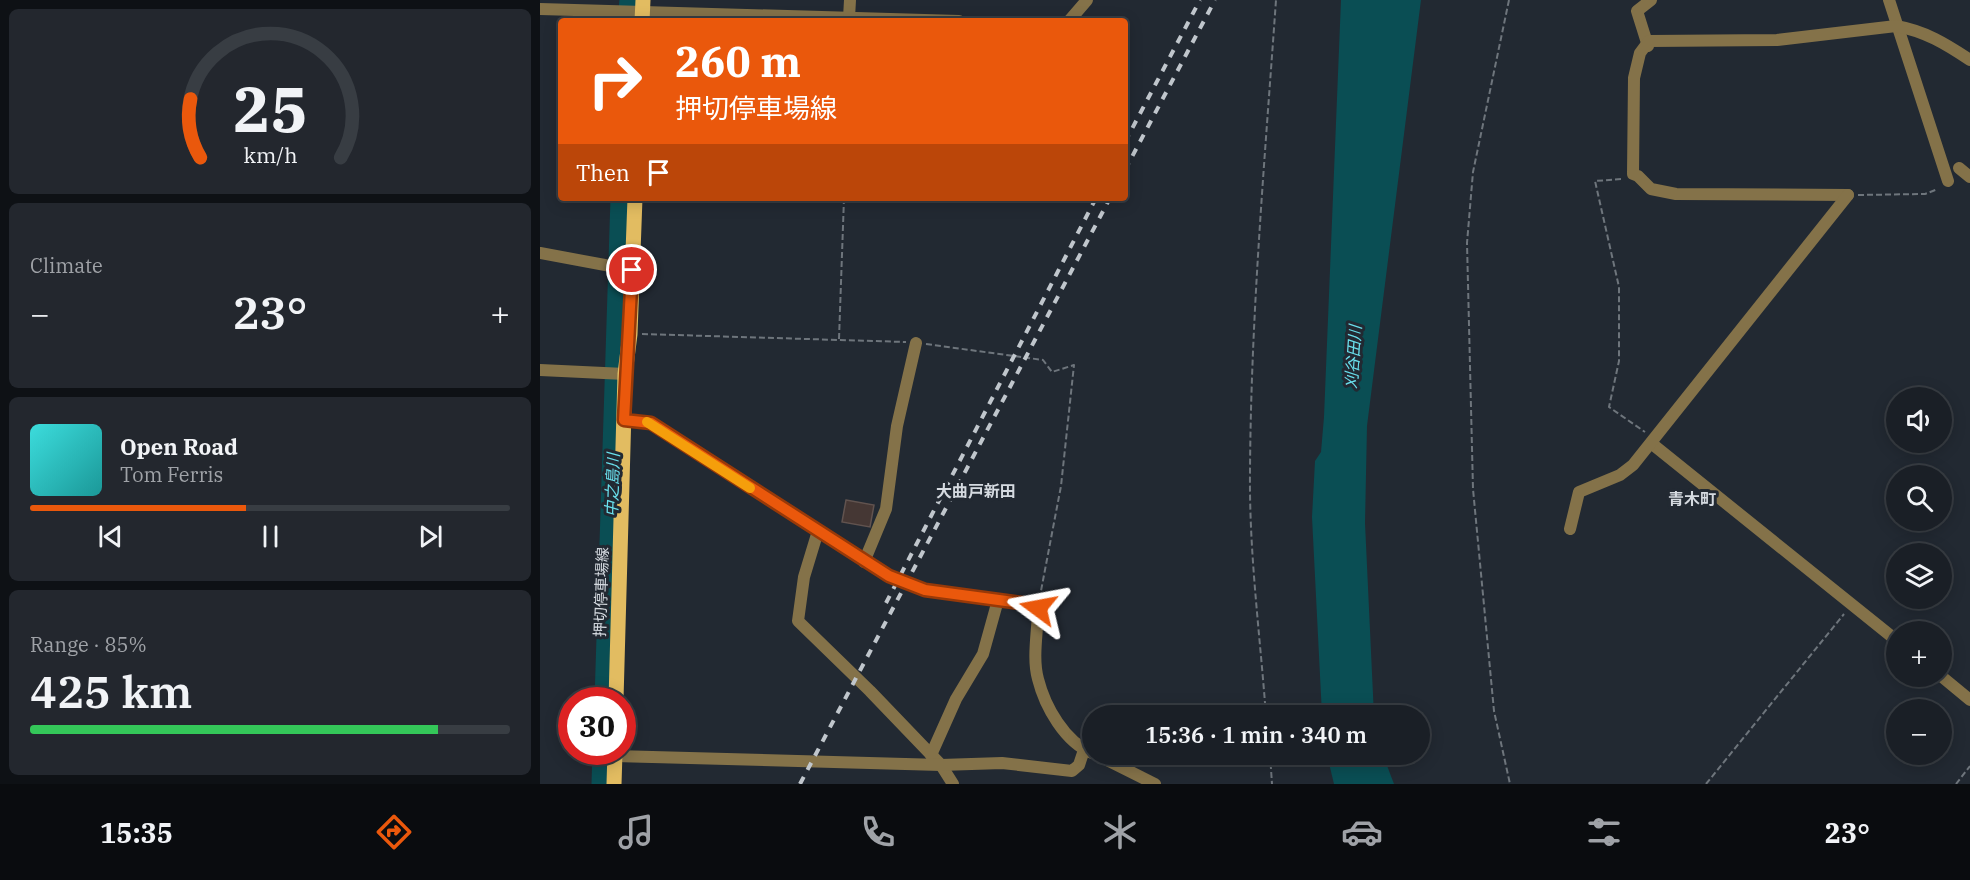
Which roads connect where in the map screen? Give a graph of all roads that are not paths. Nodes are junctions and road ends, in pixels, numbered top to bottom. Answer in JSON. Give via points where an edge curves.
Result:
{"nodes":[{"id":1,"x":850,"y":0,"type":"edge"},
{"id":2,"x":1087,"y":0,"type":"edge"},
{"id":3,"x":1651,"y":0,"type":"edge"},
{"id":4,"x":1889,"y":0,"type":"edge"},
{"id":5,"x":540,"y":9,"type":"edge"},
{"id":6,"x":642,"y":11,"type":"edge"},
{"id":7,"x":849,"y":18,"type":"joint"},
{"id":8,"x":1072,"y":18,"type":"edge"},
{"id":9,"x":1899,"y":27,"type":"junction"},
{"id":10,"x":1648,"y":46,"type":"junction"},
{"id":11,"x":1970,"y":60,"type":"edge"},
{"id":12,"x":1959,"y":168,"type":"dead end"},
{"id":13,"x":1970,"y":177,"type":"edge"},
{"id":14,"x":1948,"y":181,"type":"road end"},
{"id":15,"x":635,"y":201,"type":"edge"},
{"id":16,"x":540,"y":253,"type":"edge"},
{"id":17,"x":632,"y":270,"type":"junction"},
{"id":18,"x":916,"y":343,"type":"road end"},
{"id":19,"x":540,"y":370,"type":"edge"},
{"id":20,"x":625,"y":374,"type":"junction"},
{"id":21,"x":624,"y":420,"type":"junction"},
{"id":22,"x":1651,"y":443,"type":"junction"},
{"id":23,"x":1570,"y":529,"type":"dead end"},
{"id":24,"x":818,"y":531,"type":"junction"},
{"id":25,"x":864,"y":562,"type":"junction"},
{"id":26,"x":998,"y":600,"type":"junction"},
{"id":27,"x":1886,"y":632,"type":"edge"},
{"id":28,"x":1952,"y":685,"type":"edge"},
{"id":29,"x":616,"y":687,"type":"edge"},
{"id":30,"x":1970,"y":700,"type":"edge"},
{"id":31,"x":1082,"y":745,"type":"edge"},
{"id":32,"x":636,"y":755,"type":"edge"},
{"id":33,"x":931,"y":755,"type":"junction"},
{"id":34,"x":1082,"y":762,"type":"edge"},
{"id":35,"x":615,"y":765,"type":"edge"},
{"id":36,"x":941,"y":765,"type":"junction"},
{"id":37,"x":1115,"y":765,"type":"edge"},
{"id":38,"x":614,"y":784,"type":"edge"},
{"id":39,"x":953,"y":784,"type":"edge"},
{"id":40,"x":1155,"y":784,"type":"edge"}],
"edges":[{"from":1,"to":7,"type":"street"},
{"from":2,"to":8,"type":"street"},
{"from":3,"to":10,"type":"street","via":[[1637,11]]},
{"from":4,"to":9,"type":"street"},
{"from":5,"to":6,"type":"street"},
{"from":6,"to":7,"type":"street"},
{"from":9,"to":10,"type":"street","via":[[1777,40],[1649,41]]},
{"from":9,"to":11,"type":"street","via":[[1913,28],[1939,39]]},
{"from":9,"to":14,"type":"street"},
{"from":10,"to":22,"type":"street","via":[[1640,53],[1634,78],[1633,174],[1651,189],[1676,194],[1848,195]]},
{"from":12,"to":13,"type":"street"},
{"from":15,"to":17,"type":"main road","name":"押切停車場線"},
{"from":16,"to":17,"type":"street"},
{"from":17,"to":20,"type":"main road","name":"押切停車場線"},
{"from":18,"to":25,"type":"street","via":[[897,426],[886,509]]},
{"from":19,"to":20,"type":"street"},
{"from":20,"to":21,"type":"main road","name":"押切停車場線"},
{"from":21,"to":24,"type":"street","via":[[651,423]]},
{"from":21,"to":29,"type":"main road","name":"押切停車場線"},
{"from":22,"to":23,"type":"street","via":[[1620,475],[1579,492]]},
{"from":22,"to":27,"type":"street"},
{"from":24,"to":25,"type":"street"},
{"from":24,"to":33,"type":"street","via":[[804,577],[798,621]]},
{"from":25,"to":26,"type":"street","via":[[925,590]]},
{"from":26,"to":31,"type":"street","via":[[1038,608],[1038,678],[1057,720]]},
{"from":26,"to":33,"type":"street","via":[[983,654],[956,699]]},
{"from":28,"to":30,"type":"street"},
{"from":32,"to":36,"type":"street"},
{"from":33,"to":36,"type":"street"},
{"from":34,"to":36,"type":"street","via":[[1072,771],[1002,763]]},
{"from":35,"to":38,"type":"main road"},
{"from":36,"to":39,"type":"street"},
{"from":37,"to":40,"type":"street"}]}
